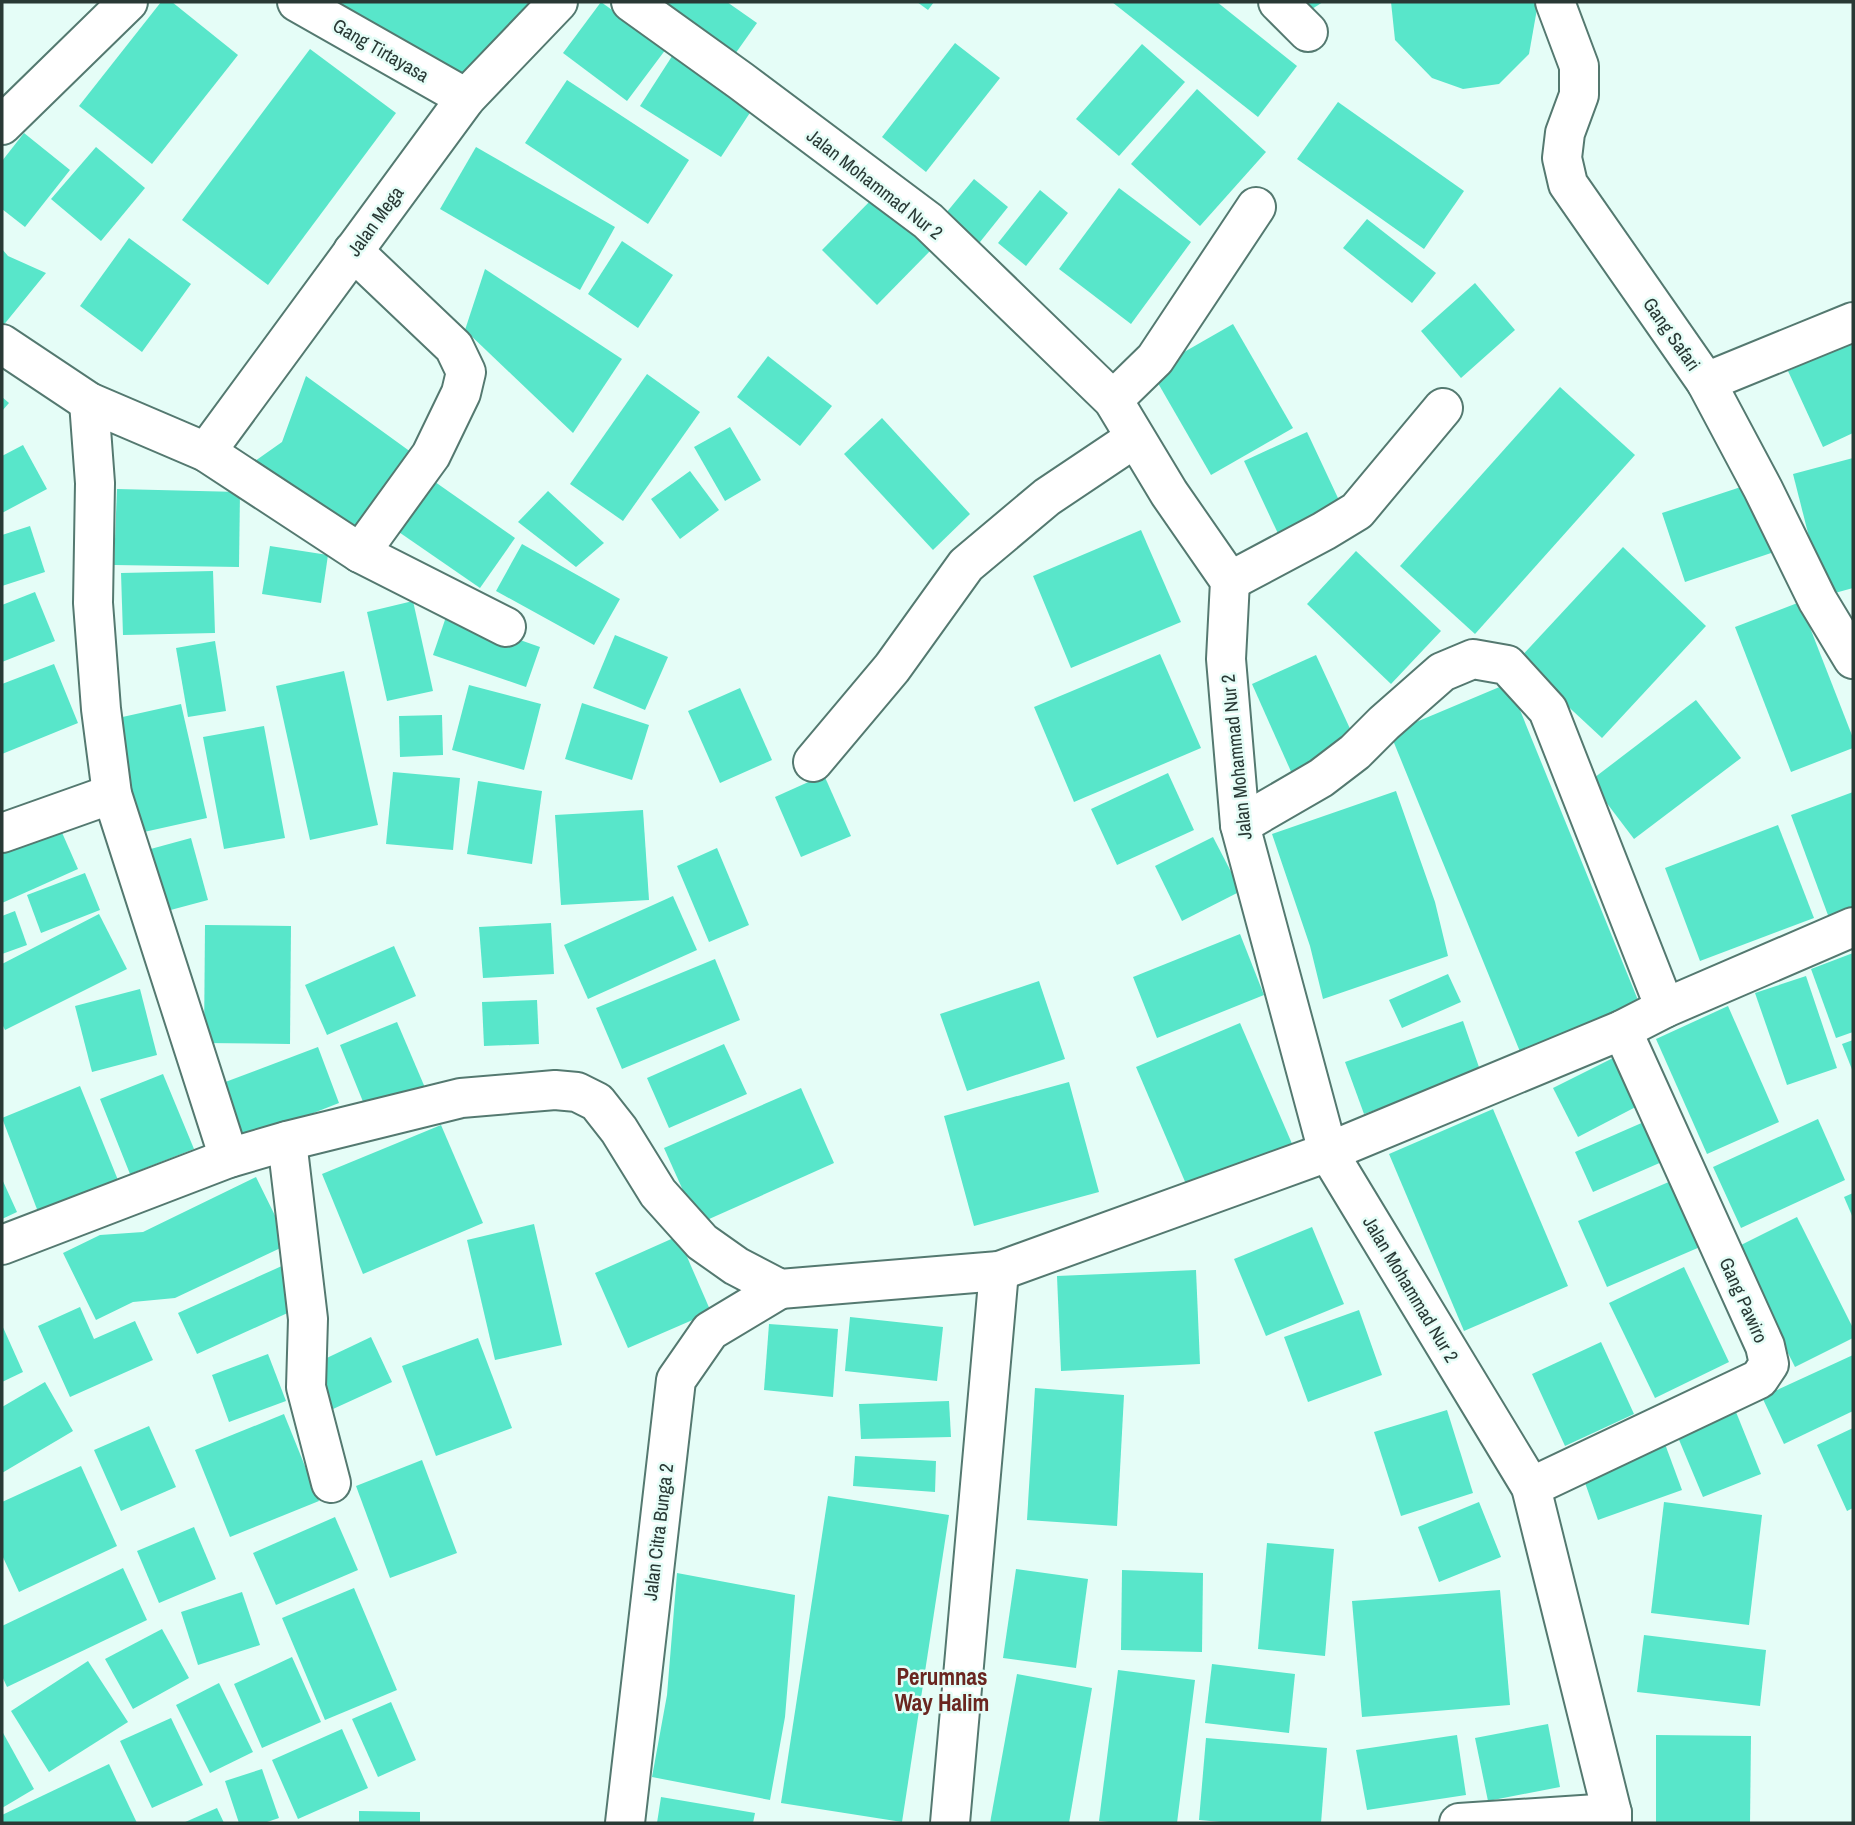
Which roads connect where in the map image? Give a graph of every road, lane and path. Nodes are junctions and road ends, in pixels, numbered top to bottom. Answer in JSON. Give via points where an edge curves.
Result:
{"nodes":[{"id":1,"x":128,"y":2,"type":"edge"},
{"id":2,"x":297,"y":2,"type":"edge"},
{"id":3,"x":558,"y":2,"type":"edge"},
{"id":4,"x":632,"y":2,"type":"edge"},
{"id":5,"x":1278,"y":2,"type":"edge"},
{"id":6,"x":1555,"y":2,"type":"edge"},
{"id":7,"x":1308,"y":32,"type":"dead end"},
{"id":8,"x":466,"y":98,"type":"junction"},
{"id":9,"x":2,"y":125,"type":"edge"},
{"id":10,"x":1256,"y":207,"type":"dead end"},
{"id":11,"x":353,"y":251,"type":"junction"},
{"id":12,"x":1853,"y":322,"type":"edge"},
{"id":13,"x":2,"y":344,"type":"edge"},
{"id":14,"x":1706,"y":382,"type":"junction"},
{"id":15,"x":1113,"y":400,"type":"junction"},
{"id":16,"x":89,"y":402,"type":"junction"},
{"id":17,"x":1443,"y":408,"type":"dead end"},
{"id":18,"x":1135,"y":438,"type":"junction"},
{"id":19,"x":206,"y":452,"type":"junction"},
{"id":20,"x":360,"y":553,"type":"junction"},
{"id":21,"x":1230,"y":581,"type":"junction"},
{"id":22,"x":506,"y":626,"type":"dead end"},
{"id":23,"x":1853,"y":659,"type":"edge"},
{"id":24,"x":813,"y":762,"type":"dead end"},
{"id":25,"x":112,"y":794,"type":"junction"},
{"id":26,"x":1240,"y":825,"type":"junction"},
{"id":27,"x":2,"y":833,"type":"edge"},
{"id":28,"x":1853,"y":927,"type":"edge"},
{"id":29,"x":1665,"y":1008,"type":"junction"},
{"id":30,"x":1622,"y":1030,"type":"junction"},
{"id":31,"x":287,"y":1141,"type":"junction"},
{"id":32,"x":1328,"y":1152,"type":"junction"},
{"id":33,"x":229,"y":1157,"type":"junction"},
{"id":34,"x":2,"y":1245,"type":"edge"},
{"id":35,"x":999,"y":1271,"type":"junction"},
{"id":36,"x":780,"y":1289,"type":"junction"},
{"id":37,"x":331,"y":1483,"type":"dead end"},
{"id":38,"x":1531,"y":1487,"type":"junction"},
{"id":39,"x":1612,"y":1818,"type":"edge"},
{"id":40,"x":625,"y":1823,"type":"edge"},
{"id":41,"x":950,"y":1823,"type":"edge"},
{"id":42,"x":1459,"y":1823,"type":"edge"}],
"edges":[{"from":1,"to":9,"type":"street"},
{"from":2,"to":8,"type":"street","name":"Gang Tirtayasa"},
{"from":3,"to":8,"type":"street","name":"Jalan Mega"},
{"from":4,"to":15,"type":"street","name":"Jalan Mohammad Nur 2","via":[[928,221]]},
{"from":5,"to":7,"type":"street"},
{"from":6,"to":14,"type":"street","name":"Gang Safari","via":[[1580,65],[1579,95],[1565,133],[1562,158],[1568,184]]},
{"from":8,"to":11,"type":"street","name":"Jalan Mega"},
{"from":10,"to":15,"type":"street","via":[[1155,359]]},
{"from":11,"to":19,"type":"street","name":"Jalan Mega"},
{"from":11,"to":20,"type":"street","via":[[454,347],[466,372],[461,393],[431,455]]},
{"from":12,"to":14,"type":"street"},
{"from":13,"to":16,"type":"street"},
{"from":14,"to":23,"type":"street","name":"Gang Safari","via":[[1818,601]]},
{"from":15,"to":18,"type":"street","name":"Jalan Mohammad Nur 2"},
{"from":16,"to":19,"type":"street"},
{"from":16,"to":25,"type":"street","via":[[95,483],[93,603]]},
{"from":17,"to":21,"type":"street","via":[[1357,511]]},
{"from":18,"to":21,"type":"street","name":"Jalan Mohammad Nur 2"},
{"from":18,"to":24,"type":"street","via":[[1047,497],[966,565],[892,668]]},
{"from":19,"to":20,"type":"street"},
{"from":20,"to":22,"type":"street"},
{"from":21,"to":26,"type":"street","name":"Jalan Mohammad Nur 2","via":[[1226,659]]},
{"from":25,"to":27,"type":"street"},
{"from":25,"to":33,"type":"street"},
{"from":26,"to":29,"type":"street","via":[[1321,778],[1442,672],[1473,659],[1507,664],[1548,710]]},
{"from":26,"to":32,"type":"street","name":"Jalan Mohammad Nur 2"},
{"from":28,"to":29,"type":"street"},
{"from":29,"to":30,"type":"street"},
{"from":30,"to":32,"type":"street"},
{"from":30,"to":38,"type":"street","name":"Gang Pawiro","via":[[1765,1346],[1769,1364],[1759,1379]]},
{"from":31,"to":33,"type":"street"},
{"from":31,"to":36,"type":"street","via":[[461,1098],[577,1092],[597,1102],[658,1193],[702,1242]]},
{"from":31,"to":37,"type":"street","via":[[308,1319],[306,1387]]},
{"from":32,"to":35,"type":"street"},
{"from":32,"to":38,"type":"street","name":"Jalan Mohammad Nur 2"},
{"from":33,"to":34,"type":"street"},
{"from":35,"to":36,"type":"street"},
{"from":35,"to":41,"type":"street"},
{"from":36,"to":40,"type":"street","name":"Jalan Citra Bunga 2","via":[[710,1331],[676,1380]]},
{"from":38,"to":39,"type":"street","name":"Jalan Mohammad Nur 2"},
{"from":39,"to":42,"type":"street"}]}
